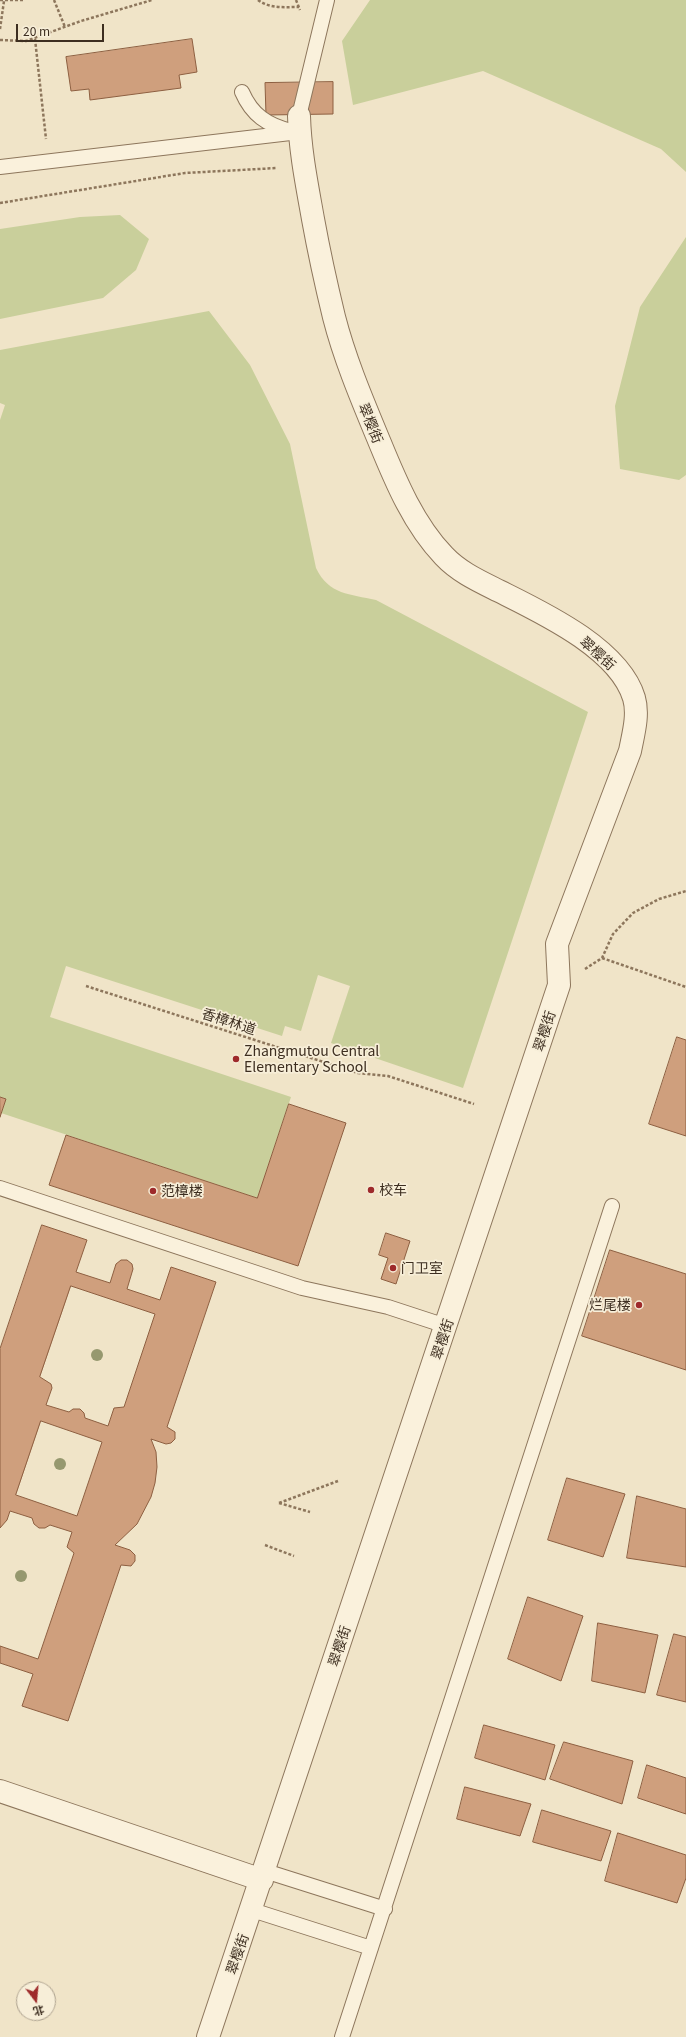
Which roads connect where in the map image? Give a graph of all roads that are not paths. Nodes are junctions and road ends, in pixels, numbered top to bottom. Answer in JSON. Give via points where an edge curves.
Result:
{"nodes":[{"id":1,"x":327,"y":0,"type":"edge"},
{"id":2,"x":334,"y":0,"type":"edge"},
{"id":3,"x":323,"y":15,"type":"junction"},
{"id":4,"x":242,"y":92,"type":"dead end"},
{"id":5,"x":299,"y":124,"type":"junction"},
{"id":6,"x":0,"y":167,"type":"edge"},
{"id":7,"x":0,"y":1188,"type":"edge"},
{"id":8,"x":612,"y":1206,"type":"dead end"},
{"id":9,"x":446,"y":1326,"type":"junction"},
{"id":10,"x":0,"y":1791,"type":"edge"},
{"id":11,"x":263,"y":1875,"type":"junction"},
{"id":12,"x":385,"y":1909,"type":"junction"},
{"id":13,"x":252,"y":1910,"type":"junction"},
{"id":14,"x":371,"y":1948,"type":"junction"},
{"id":15,"x":208,"y":2037,"type":"edge"},
{"id":16,"x":342,"y":2037,"type":"edge"}],
"edges":[{"from":1,"to":3,"type":"lane"},
{"from":2,"to":3,"type":"lane"},
{"from":3,"to":5,"type":"lane"},
{"from":4,"to":5,"type":"lane","via":[[248,105],[261,119],[280,128]]},
{"from":5,"to":6,"type":"lane"},
{"from":5,"to":9,"type":"street","name":"翠樱街","via":[[303,166],[334,318],[392,472],[410,508],[444,556],[462,572],[553,619],[591,644],[611,662],[624,679],[634,699],[636,725],[630,751],[557,944],[559,985]]},
{"from":7,"to":9,"type":"lane","via":[[302,1288],[388,1307]]},
{"from":8,"to":12,"type":"lane"},
{"from":9,"to":11,"type":"street","name":"翠樱街"},
{"from":10,"to":11,"type":"street"},
{"from":11,"to":12,"type":"lane"},
{"from":11,"to":13,"type":"street","name":"翠樱街"},
{"from":12,"to":14,"type":"lane"},
{"from":13,"to":14,"type":"lane"},
{"from":13,"to":15,"type":"street","name":"翠樱街"},
{"from":14,"to":16,"type":"lane"}]}
